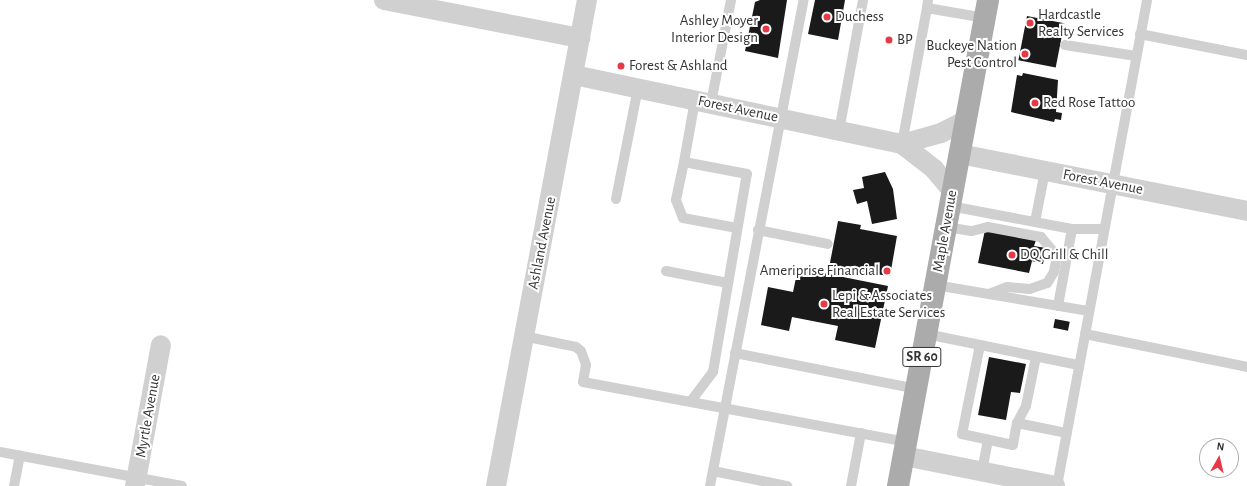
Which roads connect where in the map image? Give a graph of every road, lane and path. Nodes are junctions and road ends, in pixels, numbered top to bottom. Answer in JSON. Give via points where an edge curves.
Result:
{"nodes":[{"id":1,"x":384,"y":0,"type":"edge"},
{"id":2,"x":587,"y":0,"type":"edge"},
{"id":3,"x":730,"y":0,"type":"edge"},
{"id":4,"x":804,"y":0,"type":"edge"},
{"id":5,"x":863,"y":0,"type":"edge"},
{"id":6,"x":1147,"y":0,"type":"edge"},
{"id":7,"x":927,"y":4,"type":"edge"},
{"id":8,"x":986,"y":9,"type":"edge"},
{"id":9,"x":1140,"y":34,"type":"junction"},
{"id":10,"x":580,"y":38,"type":"junction"},
{"id":11,"x":1066,"y":45,"type":"dead end"},
{"id":12,"x":1136,"y":56,"type":"junction"},
{"id":13,"x":1247,"y":56,"type":"edge"},
{"id":14,"x":574,"y":75,"type":"junction"},
{"id":15,"x":638,"y":88,"type":"junction"},
{"id":16,"x":703,"y":102,"type":"junction"},
{"id":17,"x":780,"y":118,"type":"junction"},
{"id":18,"x":966,"y":120,"type":"junction"},
{"id":19,"x":839,"y":130,"type":"junction"},
{"id":20,"x":902,"y":144,"type":"junction"},
{"id":21,"x":960,"y":154,"type":"junction"},
{"id":22,"x":684,"y":162,"type":"junction"},
{"id":23,"x":1045,"y":171,"type":"junction"},
{"id":24,"x":1112,"y":184,"type":"junction"},
{"id":25,"x":616,"y":198,"type":"dead end"},
{"id":26,"x":951,"y":199,"type":"junction"},
{"id":27,"x":1247,"y":211,"type":"edge"},
{"id":28,"x":1035,"y":222,"type":"junction"},
{"id":29,"x":946,"y":227,"type":"junction"},
{"id":30,"x":737,"y":228,"type":"junction"},
{"id":31,"x":1072,"y":229,"type":"junction"},
{"id":32,"x":1104,"y":229,"type":"junction"},
{"id":33,"x":758,"y":230,"type":"junction"},
{"id":34,"x":828,"y":244,"type":"dead end"},
{"id":35,"x":666,"y":271,"type":"dead end"},
{"id":36,"x":728,"y":283,"type":"junction"},
{"id":37,"x":935,"y":285,"type":"junction"},
{"id":38,"x":989,"y":294,"type":"junction"},
{"id":39,"x":1058,"y":306,"type":"junction"},
{"id":40,"x":1088,"y":311,"type":"junction"},
{"id":41,"x":926,"y":334,"type":"junction"},
{"id":42,"x":1085,"y":334,"type":"junction"},
{"id":43,"x":524,"y":336,"type":"junction"},
{"id":44,"x":980,"y":345,"type":"junction"},
{"id":45,"x":161,"y":346,"type":"dead end"},
{"id":46,"x":735,"y":353,"type":"junction"},
{"id":47,"x":1036,"y":357,"type":"junction"},
{"id":48,"x":1079,"y":365,"type":"junction"},
{"id":49,"x":1247,"y":367,"type":"edge"},
{"id":50,"x":916,"y":389,"type":"junction"},
{"id":51,"x":691,"y":401,"type":"junction"},
{"id":52,"x":725,"y":407,"type":"junction"},
{"id":53,"x":1018,"y":423,"type":"junction"},
{"id":54,"x":861,"y":433,"type":"junction"},
{"id":55,"x":1066,"y":433,"type":"junction"},
{"id":56,"x":988,"y":440,"type":"junction"},
{"id":57,"x":905,"y":449,"type":"junction"},
{"id":58,"x":0,"y":452,"type":"edge"},
{"id":59,"x":20,"y":456,"type":"junction"},
{"id":60,"x":713,"y":471,"type":"junction"},
{"id":61,"x":982,"y":471,"type":"junction"},
{"id":62,"x":136,"y":482,"type":"edge"},
{"id":63,"x":14,"y":486,"type":"edge"},
{"id":64,"x":182,"y":486,"type":"edge"},
{"id":65,"x":496,"y":486,"type":"edge"},
{"id":66,"x":710,"y":486,"type":"edge"},
{"id":67,"x":787,"y":486,"type":"edge"},
{"id":68,"x":851,"y":486,"type":"edge"},
{"id":69,"x":898,"y":486,"type":"edge"},
{"id":70,"x":1056,"y":486,"type":"edge"}],
"edges":[{"from":1,"to":10,"type":"street"},
{"from":2,"to":10,"type":"street","name":"Ashland Avenue"},
{"from":3,"to":16,"type":"lane"},
{"from":4,"to":17,"type":"lane"},
{"from":5,"to":19,"type":"lane"},
{"from":6,"to":9,"type":"lane"},
{"from":7,"to":8,"type":"lane"},
{"from":7,"to":20,"type":"lane"},
{"from":8,"to":18,"type":"main road","name":"Maple Avenue","number":"SR 60"},
{"from":9,"to":12,"type":"lane"},
{"from":9,"to":13,"type":"lane"},
{"from":10,"to":14,"type":"street","name":"Ashland Avenue"},
{"from":11,"to":12,"type":"lane"},
{"from":12,"to":24,"type":"lane"},
{"from":14,"to":15,"type":"street","name":"Forest Avenue"},
{"from":14,"to":43,"type":"street","name":"Ashland Avenue"},
{"from":15,"to":16,"type":"street","name":"Forest Avenue"},
{"from":15,"to":25,"type":"lane"},
{"from":16,"to":17,"type":"street","name":"Forest Avenue"},
{"from":16,"to":22,"type":"lane"},
{"from":17,"to":19,"type":"street","name":"Forest Avenue"},
{"from":17,"to":33,"type":"lane"},
{"from":18,"to":20,"type":"street","name":"Forest Avenue","via":[[941,132]]},
{"from":18,"to":21,"type":"main road","name":"Maple Avenue","number":"SR 60"},
{"from":19,"to":20,"type":"street","name":"Forest Avenue"},
{"from":20,"to":26,"type":"street","name":"Forest Avenue","via":[[934,169]]},
{"from":21,"to":23,"type":"street","name":"Forest Avenue"},
{"from":21,"to":26,"type":"main road","name":"Maple Avenue","number":"SR 60"},
{"from":22,"to":30,"type":"lane","via":[[676,200],[683,218]]},
{"from":22,"to":30,"type":"lane","via":[[747,174]]},
{"from":23,"to":24,"type":"street","name":"Forest Avenue"},
{"from":23,"to":28,"type":"lane"},
{"from":24,"to":27,"type":"street","name":"Forest Avenue"},
{"from":24,"to":32,"type":"lane"},
{"from":26,"to":28,"type":"lane"},
{"from":26,"to":29,"type":"main road","name":"Maple Avenue","number":"SR 60"},
{"from":28,"to":31,"type":"lane"},
{"from":29,"to":37,"type":"main road","name":"Maple Avenue","number":"SR 60"},
{"from":29,"to":38,"type":"lane","via":[[972,231],[988,227],[1041,237],[1057,256],[1054,272],[1047,283],[1030,288],[1007,287]]},
{"from":30,"to":36,"type":"lane"},
{"from":31,"to":32,"type":"lane"},
{"from":31,"to":39,"type":"lane"},
{"from":32,"to":40,"type":"lane"},
{"from":33,"to":34,"type":"lane"},
{"from":33,"to":46,"type":"lane"},
{"from":35,"to":36,"type":"lane"},
{"from":36,"to":51,"type":"lane","via":[[713,372]]},
{"from":37,"to":38,"type":"lane"},
{"from":37,"to":41,"type":"main road","name":"Maple Avenue","number":"SR 60"},
{"from":38,"to":39,"type":"lane"},
{"from":39,"to":40,"type":"lane"},
{"from":40,"to":42,"type":"lane"},
{"from":41,"to":44,"type":"lane"},
{"from":41,"to":50,"type":"main road","name":"Maple Avenue","number":"SR 60"},
{"from":42,"to":48,"type":"lane"},
{"from":42,"to":49,"type":"lane"},
{"from":43,"to":51,"type":"lane","via":[[576,347],[581,351],[586,365],[583,382]]},
{"from":43,"to":65,"type":"street","name":"Ashland Avenue"},
{"from":44,"to":47,"type":"lane"},
{"from":44,"to":56,"type":"lane","via":[[962,434]]},
{"from":45,"to":62,"type":"street","name":"Myrtle Avenue"},
{"from":46,"to":50,"type":"lane"},
{"from":46,"to":52,"type":"lane"},
{"from":47,"to":48,"type":"lane"},
{"from":47,"to":53,"type":"lane","via":[[1026,406]]},
{"from":48,"to":55,"type":"lane"},
{"from":50,"to":57,"type":"main road","name":"Maple Avenue","number":"SR 60"},
{"from":51,"to":52,"type":"lane"},
{"from":52,"to":54,"type":"lane"},
{"from":52,"to":60,"type":"lane"},
{"from":53,"to":55,"type":"lane"},
{"from":53,"to":56,"type":"lane","via":[[1013,445]]},
{"from":54,"to":57,"type":"lane"},
{"from":54,"to":68,"type":"lane"},
{"from":55,"to":70,"type":"lane"},
{"from":56,"to":61,"type":"lane"},
{"from":57,"to":61,"type":"street"},
{"from":57,"to":69,"type":"main road","name":"Maple Avenue","number":"SR 60"},
{"from":58,"to":59,"type":"lane"},
{"from":59,"to":62,"type":"lane"},
{"from":59,"to":63,"type":"lane"},
{"from":60,"to":66,"type":"lane"},
{"from":60,"to":67,"type":"lane"},
{"from":61,"to":70,"type":"street"},
{"from":62,"to":64,"type":"lane"}]}
